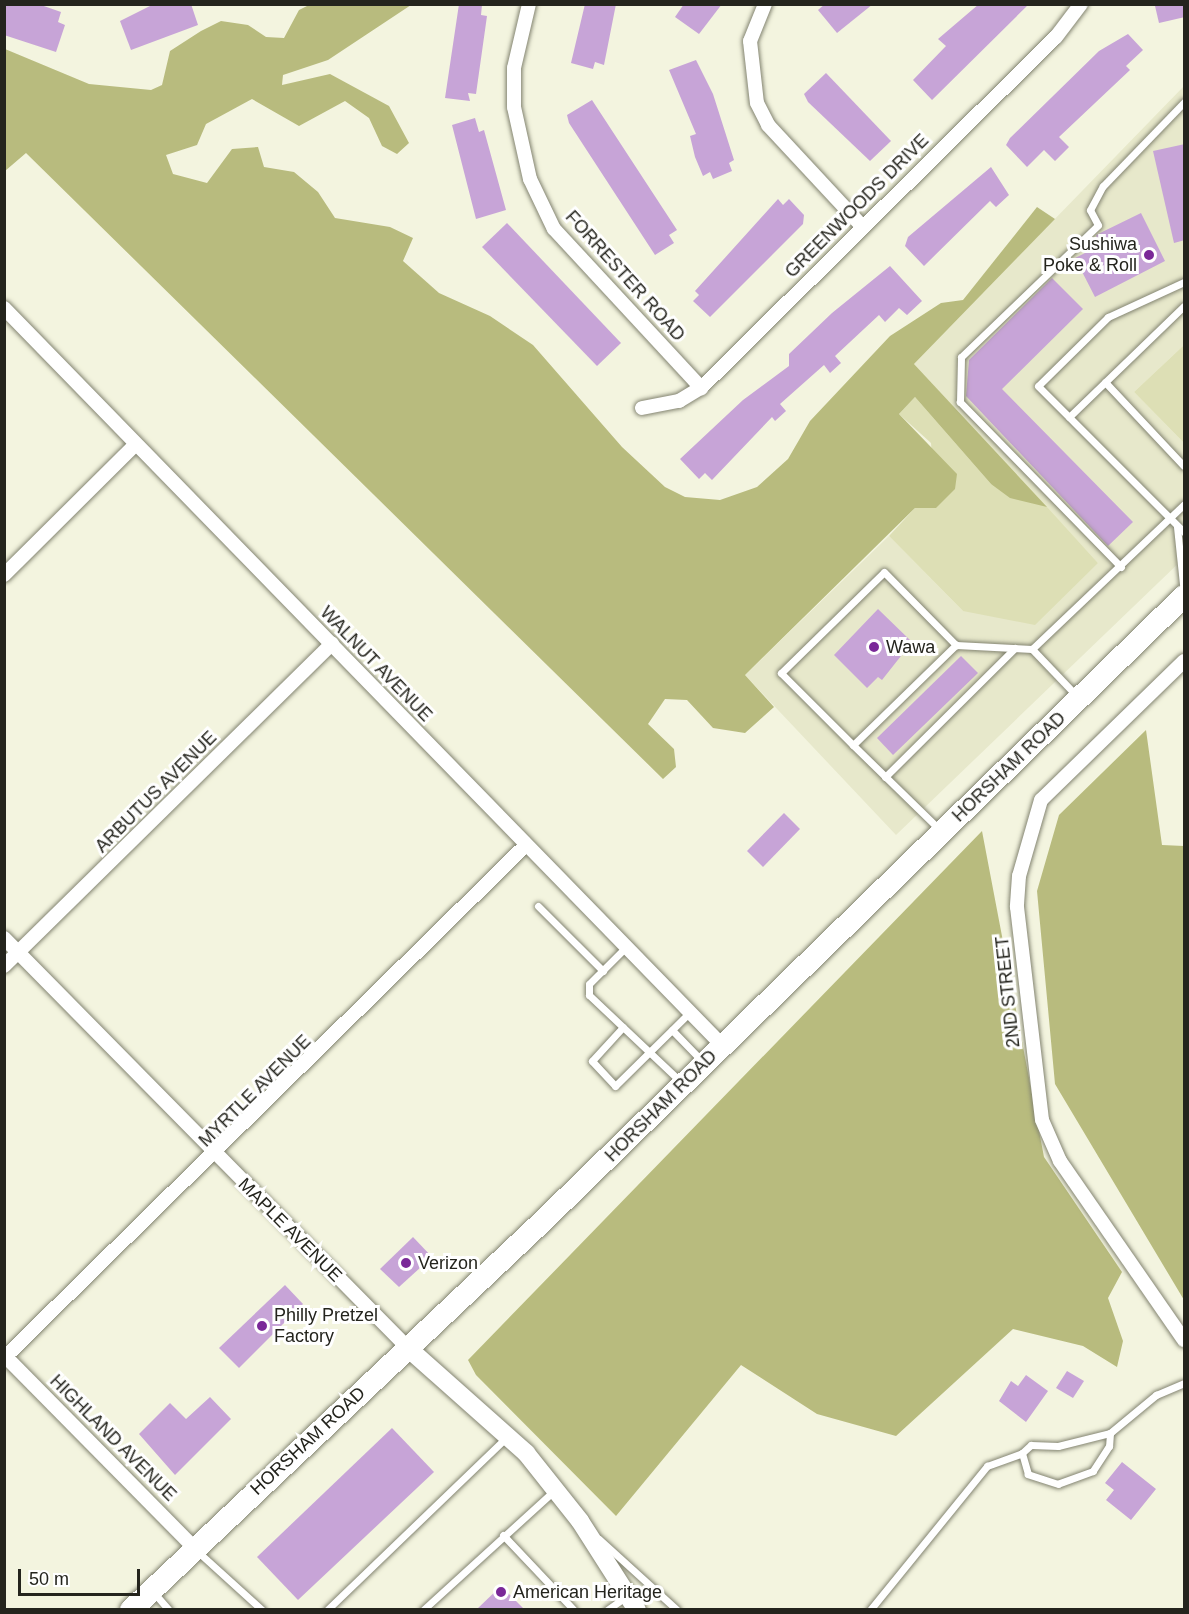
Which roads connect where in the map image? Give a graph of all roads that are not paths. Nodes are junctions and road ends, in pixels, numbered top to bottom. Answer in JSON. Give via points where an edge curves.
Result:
{"nodes":[{"id":1,"x":529,"y":4,"type":"edge"},
{"id":2,"x":765,"y":4,"type":"edge"},
{"id":3,"x":1081,"y":4,"type":"edge"},
{"id":4,"x":1185,"y":102,"type":"edge"},
{"id":5,"x":861,"y":225,"type":"junction"},
{"id":6,"x":1185,"y":282,"type":"edge"},
{"id":7,"x":1185,"y":306,"type":"edge"},
{"id":8,"x":4,"y":308,"type":"edge"},
{"id":9,"x":1105,"y":382,"type":"junction"},
{"id":10,"x":701,"y":388,"type":"junction"},
{"id":11,"x":642,"y":408,"type":"dead end"},
{"id":12,"x":1069,"y":417,"type":"junction"},
{"id":13,"x":135,"y":445,"type":"junction"},
{"id":14,"x":1185,"y":466,"type":"edge"},
{"id":15,"x":1185,"y":504,"type":"edge"},
{"id":16,"x":1169,"y":520,"type":"junction"},
{"id":17,"x":1177,"y":528,"type":"junction"},
{"id":18,"x":1185,"y":532,"type":"edge"},
{"id":19,"x":1121,"y":567,"type":"junction"},
{"id":20,"x":4,"y":574,"type":"edge"},
{"id":21,"x":1185,"y":596,"type":"edge"},
{"id":22,"x":332,"y":644,"type":"junction"},
{"id":23,"x":956,"y":645,"type":"junction"},
{"id":24,"x":1015,"y":648,"type":"junction"},
{"id":25,"x":1032,"y":649,"type":"junction"},
{"id":26,"x":1185,"y":661,"type":"edge"},
{"id":27,"x":1079,"y":699,"type":"junction"},
{"id":28,"x":853,"y":745,"type":"junction"},
{"id":29,"x":885,"y":777,"type":"junction"},
{"id":30,"x":942,"y":832,"type":"junction"},
{"id":31,"x":525,"y":845,"type":"junction"},
{"id":32,"x":538,"y":906,"type":"dead end"},
{"id":33,"x":4,"y":938,"type":"edge"},
{"id":34,"x":626,"y":947,"type":"junction"},
{"id":35,"x":18,"y":952,"type":"junction"},
{"id":36,"x":4,"y":966,"type":"edge"},
{"id":37,"x":603,"y":971,"type":"junction"},
{"id":38,"x":690,"y":1012,"type":"junction"},
{"id":39,"x":623,"y":1027,"type":"junction"},
{"id":40,"x":672,"y":1030,"type":"junction"},
{"id":41,"x":722,"y":1045,"type":"junction"},
{"id":42,"x":650,"y":1053,"type":"junction"},
{"id":43,"x":704,"y":1063,"type":"junction"},
{"id":44,"x":683,"y":1084,"type":"junction"},
{"id":45,"x":216,"y":1156,"type":"junction"},
{"id":46,"x":1185,"y":1340,"type":"edge"},
{"id":47,"x":409,"y":1349,"type":"junction"},
{"id":48,"x":5,"y":1356,"type":"edge"},
{"id":49,"x":1185,"y":1383,"type":"edge"},
{"id":50,"x":1110,"y":1433,"type":"junction"},
{"id":51,"x":507,"y":1436,"type":"junction"},
{"id":52,"x":1022,"y":1453,"type":"junction"},
{"id":53,"x":555,"y":1490,"type":"junction"},
{"id":54,"x":580,"y":1521,"type":"junction"},
{"id":55,"x":503,"y":1535,"type":"junction"},
{"id":56,"x":194,"y":1548,"type":"junction"},
{"id":57,"x":151,"y":1590,"type":"junction"},
{"id":58,"x":632,"y":1603,"type":"edge"},
{"id":59,"x":131,"y":1610,"type":"edge"},
{"id":60,"x":169,"y":1610,"type":"edge"},
{"id":61,"x":262,"y":1610,"type":"edge"},
{"id":62,"x":327,"y":1610,"type":"edge"},
{"id":63,"x":423,"y":1610,"type":"edge"},
{"id":64,"x":574,"y":1610,"type":"edge"},
{"id":65,"x":607,"y":1610,"type":"edge"},
{"id":66,"x":677,"y":1610,"type":"edge"},
{"id":67,"x":870,"y":1610,"type":"edge"}],
"edges":[{"from":1,"to":10,"type":"street","name":"FORRESTER ROAD","via":[[514,68],[514,107],[530,179],[555,229]]},
{"from":2,"to":5,"type":"street","via":[[750,41],[757,103],[768,125]]},
{"from":3,"to":5,"type":"street","name":"GREENWOODS DRIVE","via":[[1056,37]]},
{"from":4,"to":19,"type":"lane","via":[[1103,186],[1090,210],[1098,225],[961,357],[960,402]]},
{"from":5,"to":10,"type":"street","name":"GREENWOODS DRIVE"},
{"from":6,"to":12,"type":"lane","via":[[1107,318],[1038,386]]},
{"from":7,"to":9,"type":"lane"},
{"from":8,"to":13,"type":"street","name":"WALNUT AVENUE"},
{"from":9,"to":12,"type":"lane"},
{"from":9,"to":14,"type":"lane"},
{"from":10,"to":11,"type":"street","name":"GREENWOODS DRIVE","via":[[679,401]]},
{"from":12,"to":16,"type":"lane"},
{"from":13,"to":20,"type":"street"},
{"from":13,"to":22,"type":"street","name":"WALNUT AVENUE"},
{"from":15,"to":16,"type":"lane"},
{"from":16,"to":17,"type":"lane"},
{"from":16,"to":19,"type":"lane"},
{"from":17,"to":18,"type":"lane"},
{"from":17,"to":21,"type":"lane"},
{"from":19,"to":25,"type":"lane"},
{"from":21,"to":27,"type":"main road","name":"HORSHAM ROAD"},
{"from":22,"to":31,"type":"street","name":"WALNUT AVENUE"},
{"from":22,"to":35,"type":"street","name":"ARBUTUS AVENUE"},
{"from":23,"to":24,"type":"lane"},
{"from":23,"to":28,"type":"lane"},
{"from":23,"to":28,"type":"lane","via":[[884,572],[781,673]]},
{"from":24,"to":25,"type":"lane"},
{"from":24,"to":29,"type":"lane"},
{"from":25,"to":27,"type":"lane"},
{"from":26,"to":46,"type":"street","name":"2ND STREET","via":[[1041,800],[1019,876],[1017,907],[1038,1092],[1048,1136],[1060,1161]]},
{"from":27,"to":30,"type":"main road","name":"HORSHAM ROAD"},
{"from":28,"to":29,"type":"lane"},
{"from":29,"to":30,"type":"lane"},
{"from":30,"to":41,"type":"main road","name":"HORSHAM ROAD"},
{"from":31,"to":34,"type":"street","name":"WALNUT AVENUE"},
{"from":31,"to":45,"type":"street","name":"MYRTLE AVENUE"},
{"from":32,"to":37,"type":"lane"},
{"from":33,"to":35,"type":"street","name":"MAPLE AVENUE"},
{"from":34,"to":37,"type":"lane"},
{"from":34,"to":38,"type":"street","name":"WALNUT AVENUE"},
{"from":35,"to":36,"type":"street","name":"ARBUTUS AVENUE"},
{"from":35,"to":45,"type":"street","name":"MAPLE AVENUE"},
{"from":37,"to":39,"type":"lane","via":[[587,989]]},
{"from":38,"to":40,"type":"lane"},
{"from":38,"to":41,"type":"street","name":"WALNUT AVENUE"},
{"from":39,"to":42,"type":"lane"},
{"from":39,"to":42,"type":"lane","via":[[592,1061],[612,1084],[619,1085]]},
{"from":40,"to":42,"type":"lane"},
{"from":40,"to":43,"type":"lane"},
{"from":41,"to":43,"type":"main road","name":"HORSHAM ROAD"},
{"from":42,"to":44,"type":"lane"},
{"from":43,"to":44,"type":"main road","name":"HORSHAM ROAD"},
{"from":44,"to":47,"type":"main road","name":"HORSHAM ROAD"},
{"from":45,"to":47,"type":"street","name":"MAPLE AVENUE"},
{"from":45,"to":48,"type":"street","name":"MYRTLE AVENUE"},
{"from":47,"to":51,"type":"street","name":"MAPLE AVENUE"},
{"from":47,"to":56,"type":"main road","name":"HORSHAM ROAD"},
{"from":48,"to":56,"type":"street","name":"HIGHLAND AVENUE"},
{"from":49,"to":50,"type":"lane","via":[[1156,1395]]},
{"from":50,"to":52,"type":"lane","via":[[1058,1446],[1031,1445]]},
{"from":50,"to":52,"type":"lane","via":[[1109,1446],[1093,1471],[1058,1484],[1028,1474]]},
{"from":51,"to":53,"type":"street","name":"MAPLE AVENUE"},
{"from":51,"to":62,"type":"lane"},
{"from":52,"to":67,"type":"lane","via":[[987,1466]]},
{"from":53,"to":54,"type":"street","name":"MAPLE AVENUE"},
{"from":53,"to":55,"type":"lane"},
{"from":54,"to":58,"type":"street","name":"MAPLE AVENUE"},
{"from":54,"to":66,"type":"lane"},
{"from":55,"to":63,"type":"lane"},
{"from":55,"to":64,"type":"lane"},
{"from":56,"to":57,"type":"main road","name":"HORSHAM ROAD"},
{"from":56,"to":61,"type":"lane"},
{"from":57,"to":59,"type":"main road","name":"HORSHAM ROAD"},
{"from":57,"to":60,"type":"lane"},
{"from":58,"to":65,"type":"lane"}]}
